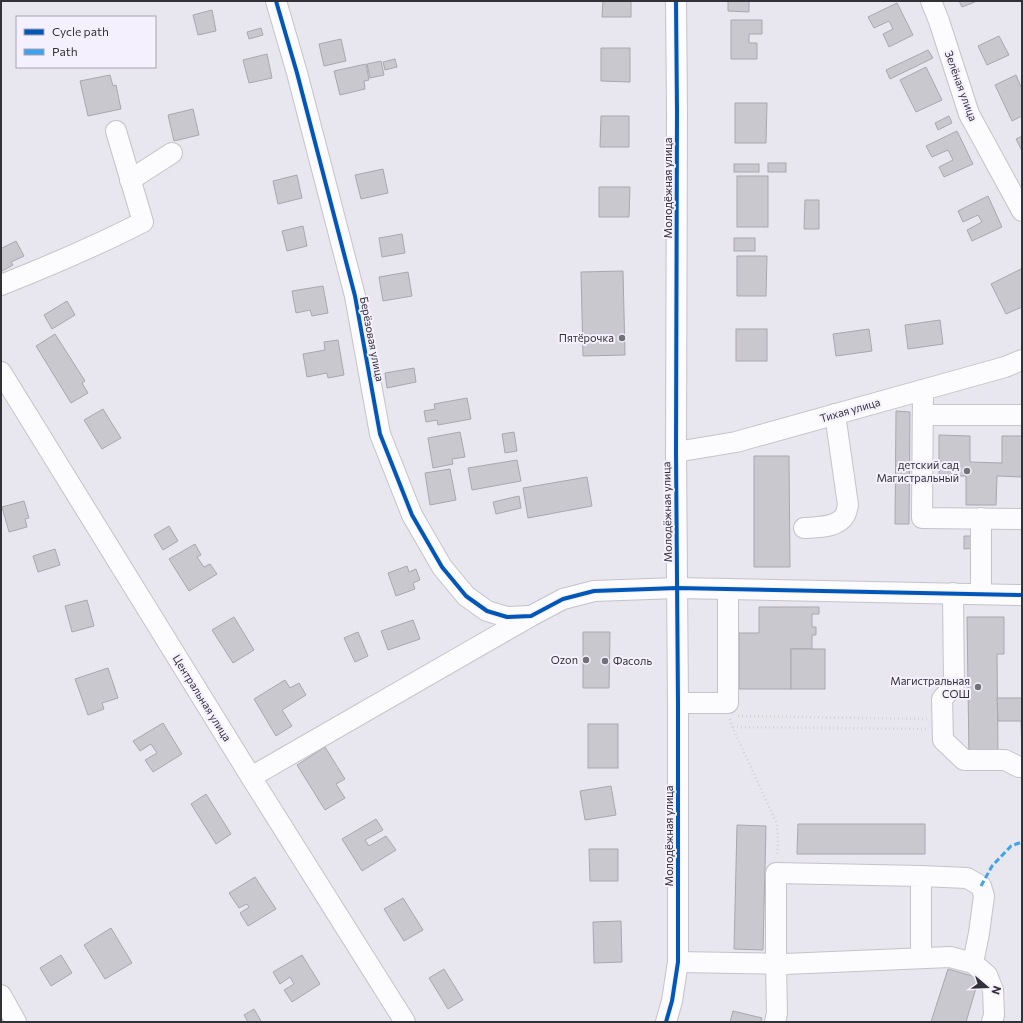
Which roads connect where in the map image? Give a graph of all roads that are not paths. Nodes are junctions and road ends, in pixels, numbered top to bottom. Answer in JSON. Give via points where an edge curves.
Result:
{"nodes":[{"id":1,"x":276,"y":1,"type":"edge"},
{"id":2,"x":676,"y":1,"type":"edge"},
{"id":3,"x":931,"y":1,"type":"edge"},
{"id":4,"x":116,"y":131,"type":"dead end"},
{"id":5,"x":172,"y":153,"type":"dead end"},
{"id":6,"x":130,"y":180,"type":"junction"},
{"id":7,"x":1022,"y":211,"type":"edge"},
{"id":8,"x":1,"y":285,"type":"edge"},
{"id":9,"x":1022,"y":360,"type":"edge"},
{"id":10,"x":1,"y":372,"type":"edge"},
{"id":11,"x":923,"y":390,"type":"junction"},
{"id":12,"x":835,"y":414,"type":"junction"},
{"id":13,"x":923,"y":415,"type":"junction"},
{"id":14,"x":1022,"y":415,"type":"edge"},
{"id":15,"x":676,"y":452,"type":"junction"},
{"id":16,"x":981,"y":518,"type":"junction"},
{"id":17,"x":1022,"y":519,"type":"edge"},
{"id":18,"x":804,"y":528,"type":"dead end"},
{"id":19,"x":677,"y":588,"type":"junction"},
{"id":20,"x":728,"y":589,"type":"junction"},
{"id":21,"x":953,"y":593,"type":"junction"},
{"id":22,"x":981,"y":594,"type":"junction"},
{"id":23,"x":1022,"y":595,"type":"edge"},
{"id":24,"x":531,"y":616,"type":"junction"},
{"id":25,"x":678,"y":703,"type":"junction"},
{"id":26,"x":1022,"y":767,"type":"edge"},
{"id":27,"x":251,"y":777,"type":"junction"},
{"id":28,"x":921,"y":876,"type":"junction"},
{"id":29,"x":921,"y":958,"type":"junction"},
{"id":30,"x":678,"y":962,"type":"junction"},
{"id":31,"x":973,"y":963,"type":"junction"},
{"id":32,"x":776,"y":964,"type":"junction"},
{"id":33,"x":1,"y":995,"type":"edge"},
{"id":34,"x":16,"y":1022,"type":"edge"},
{"id":35,"x":405,"y":1022,"type":"edge"},
{"id":36,"x":666,"y":1022,"type":"edge"},
{"id":37,"x":775,"y":1022,"type":"edge"},
{"id":38,"x":992,"y":1022,"type":"edge"}],
"edges":[{"from":1,"to":24,"type":"street","name":"Берёзовая улица","via":[[355,296],[380,434],[412,515],[442,567],[466,596],[487,611],[507,617]]},
{"from":2,"to":15,"type":"street","name":"Молодёжная улица"},
{"from":3,"to":7,"type":"street","name":"Зелёная улица","via":[[969,114]]},
{"from":4,"to":6,"type":"street"},
{"from":5,"to":6,"type":"street"},
{"from":6,"to":8,"type":"street","via":[[142,222],[79,253]]},
{"from":9,"to":11,"type":"street","name":"Тихая улица","via":[[1006,367]]},
{"from":10,"to":27,"type":"street","name":"Центральная улица"},
{"from":11,"to":12,"type":"street","name":"Тихая улица"},
{"from":11,"to":13,"type":"street"},
{"from":12,"to":15,"type":"street","name":"Тихая улица","via":[[736,442]]},
{"from":12,"to":18,"type":"street","via":[[848,505],[840,522]]},
{"from":13,"to":14,"type":"street"},
{"from":13,"to":16,"type":"street","via":[[922,518]]},
{"from":15,"to":19,"type":"street","name":"Молодёжная улица"},
{"from":16,"to":17,"type":"street"},
{"from":16,"to":22,"type":"street"},
{"from":19,"to":20,"type":"street"},
{"from":19,"to":24,"type":"street","via":[[594,590],[563,600]]},
{"from":19,"to":25,"type":"street","name":"Молодёжная улица"},
{"from":20,"to":21,"type":"street"},
{"from":20,"to":25,"type":"street","via":[[728,710]]},
{"from":21,"to":22,"type":"street"},
{"from":21,"to":26,"type":"street","via":[[954,686],[942,699],[943,740],[964,760],[1005,760]]},
{"from":22,"to":23,"type":"street"},
{"from":24,"to":27,"type":"street"},
{"from":25,"to":30,"type":"street","name":"Молодёжная улица"},
{"from":27,"to":35,"type":"street","name":"Центральная улица"},
{"from":28,"to":29,"type":"street"},
{"from":28,"to":31,"type":"street","via":[[967,878],[981,886],[984,896]]},
{"from":28,"to":32,"type":"street","via":[[776,873]]},
{"from":29,"to":31,"type":"street","via":[[950,957]]},
{"from":29,"to":32,"type":"street"},
{"from":30,"to":32,"type":"street"},
{"from":30,"to":36,"type":"street","name":"Молодёжная улица"},
{"from":31,"to":38,"type":"street","via":[[987,975],[993,990]]},
{"from":32,"to":37,"type":"street"},
{"from":33,"to":34,"type":"street"}]}
